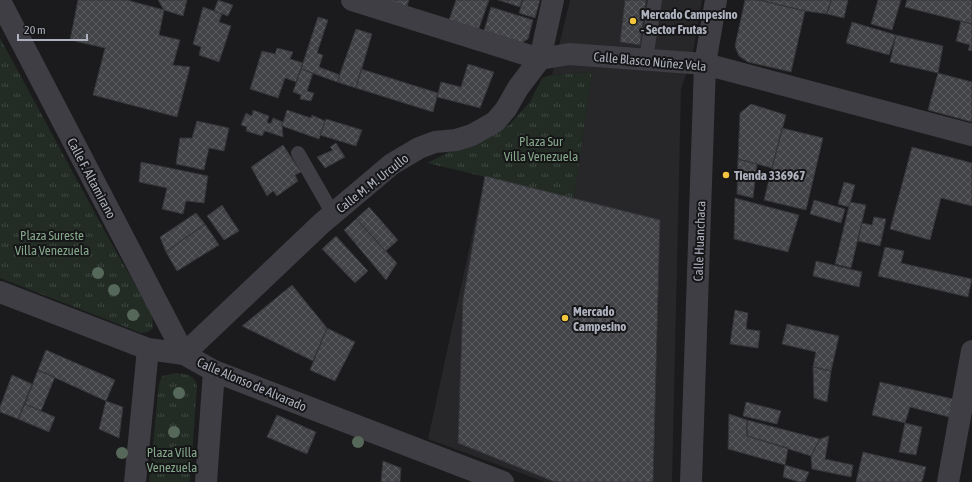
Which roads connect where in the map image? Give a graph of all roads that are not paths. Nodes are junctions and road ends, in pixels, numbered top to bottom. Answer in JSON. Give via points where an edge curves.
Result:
{"nodes":[{"id":1,"x":352,"y":0,"type":"edge"},
{"id":2,"x":553,"y":0,"type":"edge"},
{"id":3,"x":655,"y":0,"type":"edge"},
{"id":4,"x":716,"y":0,"type":"edge"},
{"id":5,"x":0,"y":1,"type":"edge"},
{"id":6,"x":646,"y":59,"type":"junction"},
{"id":7,"x":540,"y":60,"type":"junction"},
{"id":8,"x":705,"y":64,"type":"junction"},
{"id":9,"x":972,"y":135,"type":"edge"},
{"id":10,"x":298,"y":153,"type":"dead end"},
{"id":11,"x":333,"y":214,"type":"junction"},
{"id":12,"x":0,"y":292,"type":"edge"},
{"id":13,"x":148,"y":349,"type":"junction"},
{"id":14,"x":972,"y":351,"type":"edge"},
{"id":15,"x":184,"y":354,"type":"junction"},
{"id":16,"x":214,"y":371,"type":"junction"},
{"id":17,"x":457,"y":474,"type":"edge"},
{"id":18,"x":135,"y":482,"type":"edge"},
{"id":19,"x":206,"y":482,"type":"edge"},
{"id":20,"x":503,"y":482,"type":"edge"},
{"id":21,"x":691,"y":482,"type":"edge"},
{"id":22,"x":948,"y":482,"type":"edge"}],
"edges":[{"from":1,"to":7,"type":"street","name":"Calle Blasco Núñez Vela"},
{"from":2,"to":7,"type":"street","name":"Calle M. M. Urcullo"},
{"from":3,"to":6,"type":"lane"},
{"from":4,"to":8,"type":"street","name":"Calle Huanchaca"},
{"from":5,"to":15,"type":"street","name":"Calle F. Altamirano"},
{"from":6,"to":7,"type":"street","name":"Calle Blasco Núñez Vela","via":[[569,54]]},
{"from":6,"to":8,"type":"street","name":"Calle Blasco Núñez Vela"},
{"from":7,"to":11,"type":"street","name":"Calle M. M. Urcullo","via":[[495,122],[472,136],[435,142],[418,148],[392,164]]},
{"from":8,"to":9,"type":"street","name":"Calle Blasco Núñez Vela"},
{"from":8,"to":21,"type":"street","name":"Calle Huanchaca"},
{"from":10,"to":11,"type":"lane"},
{"from":11,"to":15,"type":"street","name":"Calle M. M. Urcullo"},
{"from":12,"to":13,"type":"street","name":"Calle Alonso de Alvarado"},
{"from":13,"to":15,"type":"street","name":"Calle Alonso de Alvarado"},
{"from":13,"to":18,"type":"street"},
{"from":14,"to":22,"type":"street"},
{"from":15,"to":16,"type":"street","name":"Calle Alonso de Alvarado"},
{"from":16,"to":17,"type":"street","name":"Calle Alonso de Alvarado"},
{"from":16,"to":19,"type":"street"},
{"from":17,"to":20,"type":"street","name":"Calle Alonso de Alvarado"}]}
